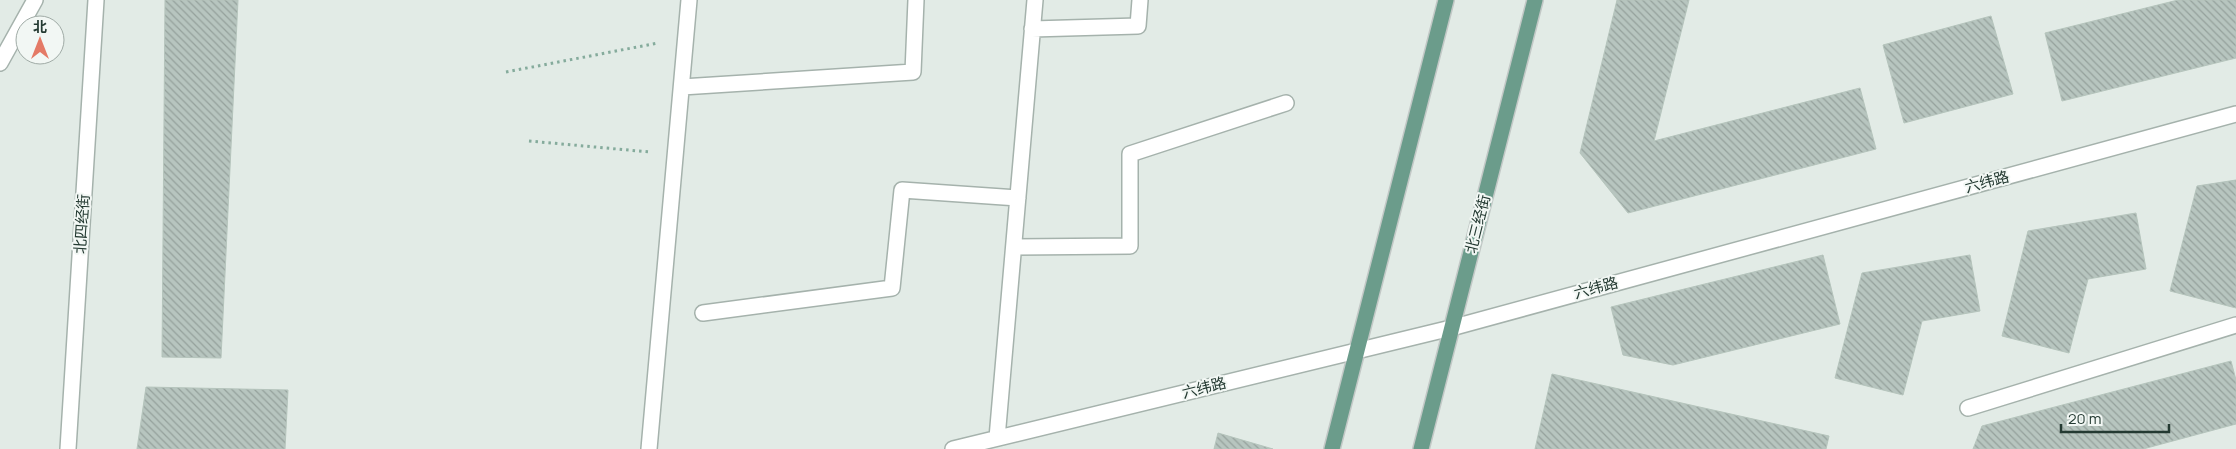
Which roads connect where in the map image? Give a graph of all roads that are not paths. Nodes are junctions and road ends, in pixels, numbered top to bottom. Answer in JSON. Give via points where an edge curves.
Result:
{"nodes":[{"id":1,"x":35,"y":0,"type":"edge"},
{"id":2,"x":96,"y":0,"type":"edge"},
{"id":3,"x":689,"y":0,"type":"edge"},
{"id":4,"x":916,"y":0,"type":"edge"},
{"id":5,"x":1035,"y":0,"type":"edge"},
{"id":6,"x":1140,"y":0,"type":"edge"},
{"id":7,"x":1446,"y":0,"type":"edge"},
{"id":8,"x":1535,"y":0,"type":"edge"},
{"id":9,"x":1032,"y":29,"type":"junction"},
{"id":10,"x":0,"y":63,"type":"edge"},
{"id":11,"x":682,"y":87,"type":"junction"},
{"id":12,"x":1286,"y":103,"type":"dead end"},
{"id":13,"x":2236,"y":114,"type":"edge"},
{"id":14,"x":1018,"y":198,"type":"junction"},
{"id":15,"x":1014,"y":247,"type":"junction"},
{"id":16,"x":704,"y":313,"type":"dead end"},
{"id":17,"x":2236,"y":325,"type":"edge"},
{"id":18,"x":1451,"y":328,"type":"junction"},
{"id":19,"x":1356,"y":351,"type":"junction"},
{"id":20,"x":1968,"y":408,"type":"dead end"},
{"id":21,"x":997,"y":438,"type":"junction"},
{"id":22,"x":68,"y":449,"type":"edge"},
{"id":23,"x":649,"y":449,"type":"edge"},
{"id":24,"x":953,"y":449,"type":"edge"},
{"id":25,"x":1332,"y":449,"type":"edge"},
{"id":26,"x":1421,"y":449,"type":"edge"}],
"edges":[{"from":1,"to":10,"type":"street"},
{"from":2,"to":22,"type":"street","name":"北四经街"},
{"from":3,"to":11,"type":"street"},
{"from":4,"to":11,"type":"street","via":[[914,72]]},
{"from":5,"to":9,"type":"street"},
{"from":6,"to":9,"type":"street","via":[[1138,26]]},
{"from":7,"to":19,"type":"main road"},
{"from":8,"to":18,"type":"main road","name":"北三经街"},
{"from":9,"to":14,"type":"street"},
{"from":11,"to":23,"type":"street"},
{"from":12,"to":15,"type":"street","via":[[1130,154],[1130,246]]},
{"from":13,"to":18,"type":"street","name":"六纬路"},
{"from":14,"to":15,"type":"street"},
{"from":14,"to":16,"type":"street","via":[[902,190],[892,288]]},
{"from":15,"to":21,"type":"street"},
{"from":17,"to":20,"type":"street"},
{"from":18,"to":19,"type":"street","name":"六纬路"},
{"from":18,"to":26,"type":"main road","name":"北三经街"},
{"from":19,"to":21,"type":"street","name":"六纬路"},
{"from":19,"to":25,"type":"main road"},
{"from":21,"to":24,"type":"street","name":"六纬路"}]}
